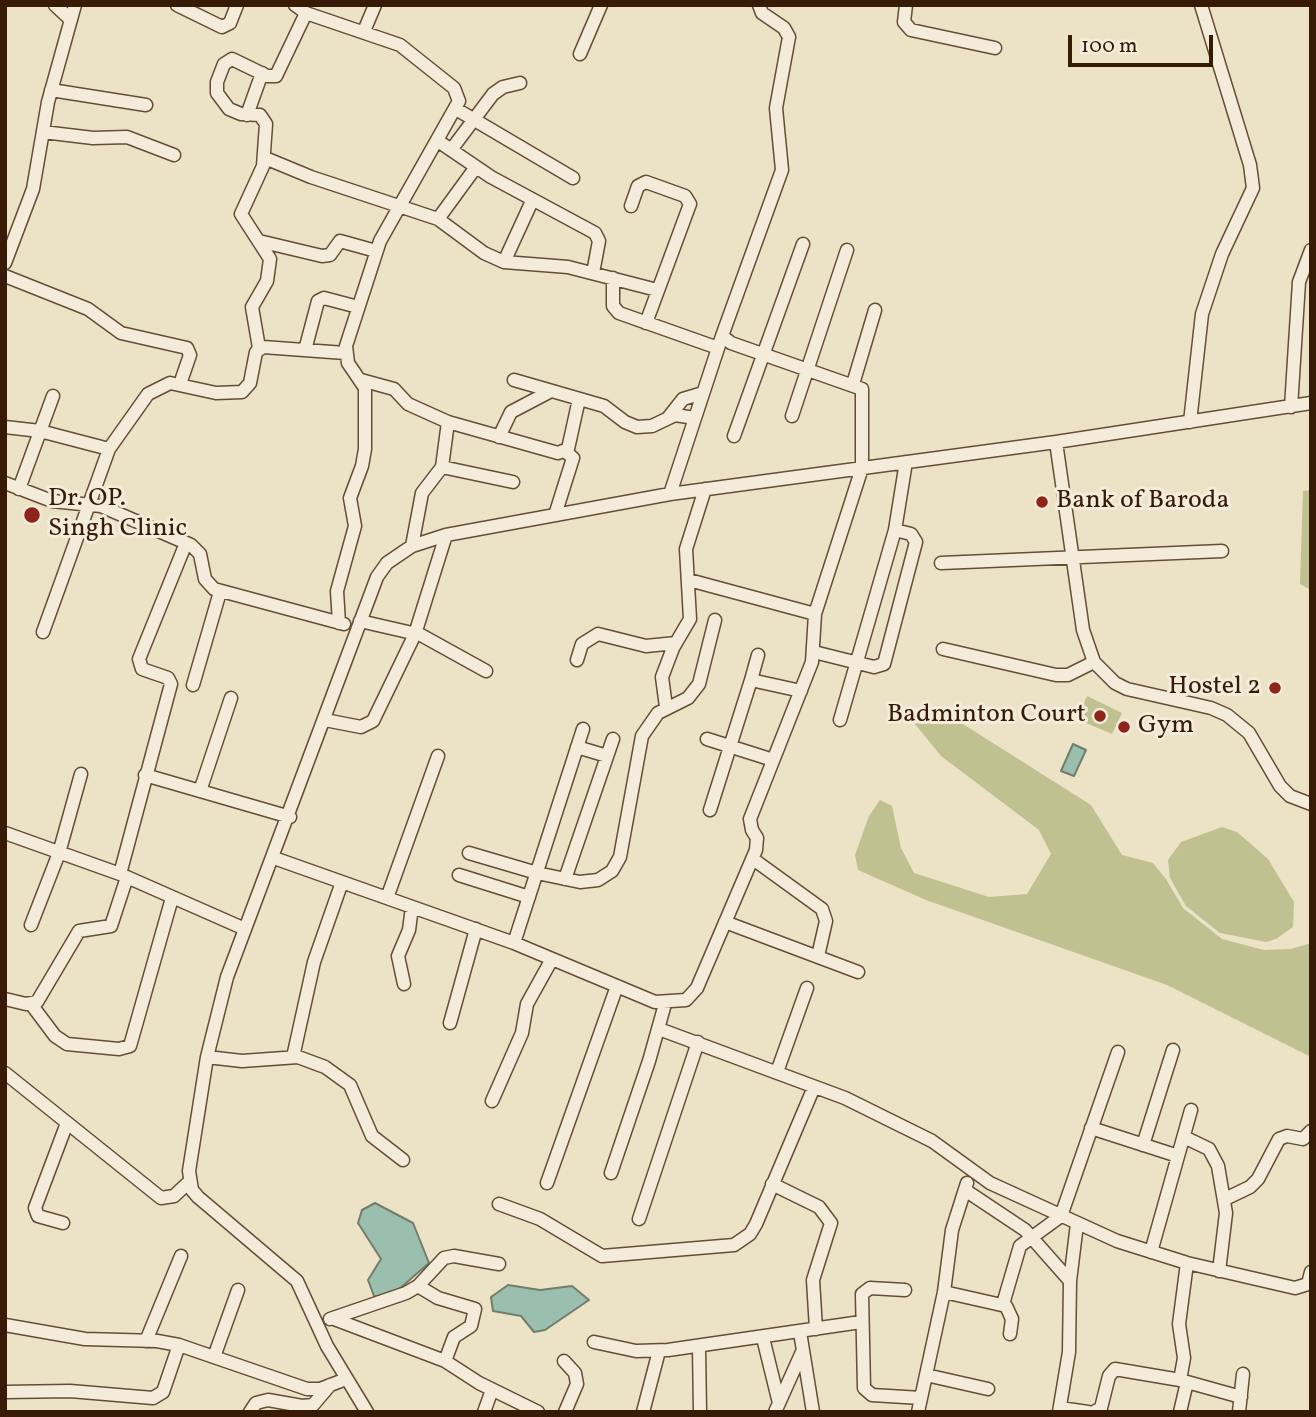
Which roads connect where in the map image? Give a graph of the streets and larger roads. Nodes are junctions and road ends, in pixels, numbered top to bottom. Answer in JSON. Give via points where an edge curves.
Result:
{"nodes":[{"id":1,"x":55,"y":5,"type":"edge"},
{"id":2,"x":75,"y":5,"type":"edge"},
{"id":3,"x":177,"y":5,"type":"edge"},
{"id":4,"x":237,"y":5,"type":"edge"},
{"id":5,"x":375,"y":5,"type":"edge"},
{"id":6,"x":601,"y":5,"type":"edge"},
{"id":7,"x":906,"y":5,"type":"edge"},
{"id":8,"x":1201,"y":5,"type":"edge"},
{"id":9,"x":755,"y":7,"type":"edge"},
{"id":10,"x":301,"y":9,"type":"edge"},
{"id":11,"x":71,"y":20,"type":"junction"},
{"id":12,"x":364,"y":31,"type":"junction"},
{"id":13,"x":995,"y":48,"type":"dead end"},
{"id":14,"x":580,"y":54,"type":"dead end"},
{"id":15,"x":262,"y":73,"type":"junction"},
{"id":16,"x":520,"y":83,"type":"dead end"},
{"id":17,"x":51,"y":90,"type":"junction"},
{"id":18,"x":146,"y":104,"type":"dead end"},
{"id":19,"x":456,"y":109,"type":"junction"},
{"id":20,"x":247,"y":115,"type":"junction"},
{"id":21,"x":473,"y":120,"type":"junction"},
{"id":22,"x":43,"y":132,"type":"junction"},
{"id":23,"x":438,"y":141,"type":"junction"},
{"id":24,"x":451,"y":150,"type":"junction"},
{"id":25,"x":174,"y":155,"type":"dead end"},
{"id":26,"x":265,"y":158,"type":"junction"},
{"id":27,"x":476,"y":167,"type":"junction"},
{"id":28,"x":573,"y":178,"type":"dead end"},
{"id":29,"x":532,"y":201,"type":"junction"},
{"id":30,"x":399,"y":206,"type":"junction"},
{"id":31,"x":631,"y":206,"type":"dead end"},
{"id":32,"x":438,"y":219,"type":"junction"},
{"id":33,"x":259,"y":241,"type":"junction"},
{"id":34,"x":803,"y":244,"type":"dead end"},
{"id":35,"x":847,"y":250,"type":"dead end"},
{"id":36,"x":1311,"y":250,"type":"edge"},
{"id":37,"x":376,"y":251,"type":"junction"},
{"id":38,"x":504,"y":262,"type":"junction"},
{"id":39,"x":5,"y":263,"type":"edge"},
{"id":40,"x":593,"y":273,"type":"junction"},
{"id":41,"x":5,"y":276,"type":"edge"},
{"id":42,"x":613,"y":278,"type":"junction"},
{"id":43,"x":657,"y":290,"type":"junction"},
{"id":44,"x":358,"y":307,"type":"junction"},
{"id":45,"x":875,"y":310,"type":"dead end"},
{"id":46,"x":646,"y":323,"type":"junction"},
{"id":47,"x":720,"y":342,"type":"junction"},
{"id":48,"x":259,"y":348,"type":"junction"},
{"id":49,"x":305,"y":350,"type":"junction"},
{"id":50,"x":345,"y":353,"type":"junction"},
{"id":51,"x":765,"y":354,"type":"junction"},
{"id":52,"x":809,"y":368,"type":"junction"},
{"id":53,"x":361,"y":380,"type":"junction"},
{"id":54,"x":514,"y":380,"type":"dead end"},
{"id":55,"x":180,"y":384,"type":"junction"},
{"id":56,"x":853,"y":384,"type":"junction"},
{"id":57,"x":551,"y":391,"type":"junction"},
{"id":58,"x":703,"y":393,"type":"junction"},
{"id":59,"x":53,"y":396,"type":"dead end"},
{"id":60,"x":579,"y":399,"type":"junction"},
{"id":61,"x":1311,"y":403,"type":"edge"},
{"id":62,"x":1291,"y":407,"type":"junction"},
{"id":63,"x":792,"y":416,"type":"dead end"},
{"id":64,"x":668,"y":418,"type":"junction"},
{"id":65,"x":695,"y":418,"type":"junction"},
{"id":66,"x":448,"y":422,"type":"junction"},
{"id":67,"x":1191,"y":422,"type":"junction"},
{"id":68,"x":5,"y":427,"type":"edge"},
{"id":69,"x":40,"y":432,"type":"junction"},
{"id":70,"x":734,"y":436,"type":"dead end"},
{"id":71,"x":499,"y":437,"type":"junction"},
{"id":72,"x":1056,"y":442,"type":"junction"},
{"id":73,"x":109,"y":449,"type":"junction"},
{"id":74,"x":566,"y":452,"type":"junction"},
{"id":75,"x":906,"y":462,"type":"junction"},
{"id":76,"x":442,"y":467,"type":"junction"},
{"id":77,"x":862,"y":468,"type":"junction"},
{"id":78,"x":513,"y":482,"type":"dead end"},
{"id":79,"x":5,"y":483,"type":"edge"},
{"id":80,"x":19,"y":489,"type":"junction"},
{"id":81,"x":705,"y":489,"type":"junction"},
{"id":82,"x":670,"y":494,"type":"junction"},
{"id":83,"x":88,"y":503,"type":"junction"},
{"id":84,"x":555,"y":515,"type":"junction"},
{"id":85,"x":895,"y":530,"type":"junction"},
{"id":86,"x":446,"y":535,"type":"junction"},
{"id":87,"x":186,"y":543,"type":"junction"},
{"id":88,"x":412,"y":545,"type":"junction"},
{"id":89,"x":1222,"y":551,"type":"dead end"},
{"id":90,"x":1072,"y":557,"type":"junction"},
{"id":91,"x":941,"y":563,"type":"dead end"},
{"id":92,"x":689,"y":580,"type":"junction"},
{"id":93,"x":220,"y":592,"type":"junction"},
{"id":94,"x":815,"y":614,"type":"junction"},
{"id":95,"x":715,"y":620,"type":"dead end"},
{"id":96,"x":339,"y":623,"type":"junction"},
{"id":97,"x":359,"y":624,"type":"junction"},
{"id":98,"x":43,"y":632,"type":"dead end"},
{"id":99,"x":415,"y":634,"type":"junction"},
{"id":100,"x":676,"y":643,"type":"junction"},
{"id":101,"x":943,"y":649,"type":"dead end"},
{"id":102,"x":814,"y":652,"type":"junction"},
{"id":103,"x":758,"y":655,"type":"dead end"},
{"id":104,"x":577,"y":660,"type":"dead end"},
{"id":105,"x":858,"y":662,"type":"junction"},
{"id":106,"x":1094,"y":662,"type":"junction"},
{"id":107,"x":486,"y":671,"type":"dead end"},
{"id":108,"x":751,"y":680,"type":"junction"},
{"id":109,"x":192,"y":685,"type":"dead end"},
{"id":110,"x":800,"y":691,"type":"junction"},
{"id":111,"x":231,"y":698,"type":"dead end"},
{"id":112,"x":666,"y":707,"type":"junction"},
{"id":113,"x":325,"y":720,"type":"junction"},
{"id":114,"x":840,"y":720,"type":"dead end"},
{"id":115,"x":583,"y":729,"type":"dead end"},
{"id":116,"x":613,"y":739,"type":"dead end"},
{"id":117,"x":707,"y":740,"type":"dead end"},
{"id":118,"x":577,"y":747,"type":"junction"},
{"id":119,"x":728,"y":747,"type":"junction"},
{"id":120,"x":438,"y":756,"type":"dead end"},
{"id":121,"x":607,"y":756,"type":"junction"},
{"id":122,"x":774,"y":760,"type":"junction"},
{"id":123,"x":81,"y":774,"type":"dead end"},
{"id":124,"x":145,"y":775,"type":"junction"},
{"id":125,"x":200,"y":790,"type":"junction"},
{"id":126,"x":1311,"y":804,"type":"edge"},
{"id":127,"x":710,"y":810,"type":"dead end"},
{"id":128,"x":289,"y":817,"type":"junction"},
{"id":129,"x":5,"y":833,"type":"edge"},
{"id":130,"x":60,"y":853,"type":"junction"},
{"id":131,"x":469,"y":853,"type":"dead end"},
{"id":132,"x":274,"y":858,"type":"junction"},
{"id":133,"x":752,"y":859,"type":"junction"},
{"id":134,"x":537,"y":873,"type":"junction"},
{"id":135,"x":123,"y":875,"type":"junction"},
{"id":136,"x":459,"y":875,"type":"dead end"},
{"id":137,"x":565,"y":879,"type":"junction"},
{"id":138,"x":342,"y":882,"type":"junction"},
{"id":139,"x":530,"y":897,"type":"junction"},
{"id":140,"x":172,"y":898,"type":"junction"},
{"id":141,"x":387,"y":898,"type":"junction"},
{"id":142,"x":412,"y":906,"type":"junction"},
{"id":143,"x":725,"y":922,"type":"junction"},
{"id":144,"x":32,"y":925,"type":"dead end"},
{"id":145,"x":244,"y":929,"type":"junction"},
{"id":146,"x":476,"y":929,"type":"junction"},
{"id":147,"x":514,"y":943,"type":"junction"},
{"id":148,"x":818,"y":956,"type":"junction"},
{"id":149,"x":552,"y":959,"type":"junction"},
{"id":150,"x":858,"y":972,"type":"dead end"},
{"id":151,"x":404,"y":984,"type":"dead end"},
{"id":152,"x":617,"y":986,"type":"junction"},
{"id":153,"x":807,"y":988,"type":"dead end"},
{"id":154,"x":5,"y":999,"type":"edge"},
{"id":155,"x":31,"y":1004,"type":"junction"},
{"id":156,"x":665,"y":1004,"type":"junction"},
{"id":157,"x":450,"y":1023,"type":"dead end"},
{"id":158,"x":659,"y":1029,"type":"junction"},
{"id":159,"x":698,"y":1042,"type":"junction"},
{"id":160,"x":1173,"y":1051,"type":"dead end"},
{"id":161,"x":1118,"y":1052,"type":"dead end"},
{"id":162,"x":208,"y":1057,"type":"junction"},
{"id":163,"x":293,"y":1057,"type":"junction"},
{"id":164,"x":777,"y":1072,"type":"junction"},
{"id":165,"x":5,"y":1073,"type":"edge"},
{"id":166,"x":814,"y":1087,"type":"junction"},
{"id":167,"x":492,"y":1101,"type":"dead end"},
{"id":168,"x":1191,"y":1110,"type":"dead end"},
{"id":169,"x":67,"y":1123,"type":"junction"},
{"id":170,"x":1091,"y":1128,"type":"junction"},
{"id":171,"x":1311,"y":1131,"type":"edge"},
{"id":172,"x":1184,"y":1137,"type":"junction"},
{"id":173,"x":1143,"y":1145,"type":"junction"},
{"id":174,"x":1178,"y":1156,"type":"junction"},
{"id":175,"x":403,"y":1160,"type":"dead end"},
{"id":176,"x":972,"y":1171,"type":"junction"},
{"id":177,"x":611,"y":1173,"type":"dead end"},
{"id":178,"x":189,"y":1182,"type":"junction"},
{"id":179,"x":547,"y":1183,"type":"dead end"},
{"id":180,"x":772,"y":1184,"type":"junction"},
{"id":181,"x":965,"y":1190,"type":"junction"},
{"id":182,"x":1225,"y":1199,"type":"junction"},
{"id":183,"x":499,"y":1203,"type":"dead end"},
{"id":184,"x":1061,"y":1216,"type":"junction"},
{"id":185,"x":639,"y":1219,"type":"dead end"},
{"id":186,"x":63,"y":1223,"type":"dead end"},
{"id":187,"x":1077,"y":1224,"type":"junction"},
{"id":188,"x":1032,"y":1236,"type":"junction"},
{"id":189,"x":1151,"y":1252,"type":"junction"},
{"id":190,"x":181,"y":1256,"type":"dead end"},
{"id":191,"x":499,"y":1264,"type":"dead end"},
{"id":192,"x":1187,"y":1264,"type":"junction"},
{"id":193,"x":1219,"y":1271,"type":"junction"},
{"id":194,"x":1311,"y":1272,"type":"edge"},
{"id":195,"x":1070,"y":1281,"type":"junction"},
{"id":196,"x":418,"y":1286,"type":"junction"},
{"id":197,"x":1308,"y":1287,"type":"edge"},
{"id":198,"x":239,"y":1290,"type":"dead end"},
{"id":199,"x":905,"y":1290,"type":"dead end"},
{"id":200,"x":944,"y":1292,"type":"junction"},
{"id":201,"x":1003,"y":1304,"type":"junction"},
{"id":202,"x":334,"y":1319,"type":"junction"},
{"id":203,"x":318,"y":1320,"type":"junction"},
{"id":204,"x":861,"y":1322,"type":"junction"},
{"id":205,"x":5,"y":1325,"type":"edge"},
{"id":206,"x":816,"y":1329,"type":"junction"},
{"id":207,"x":800,"y":1332,"type":"junction"},
{"id":208,"x":1010,"y":1334,"type":"dead end"},
{"id":209,"x":763,"y":1338,"type":"junction"},
{"id":210,"x":146,"y":1341,"type":"junction"},
{"id":211,"x":594,"y":1342,"type":"dead end"},
{"id":212,"x":179,"y":1345,"type":"junction"},
{"id":213,"x":699,"y":1347,"type":"junction"},
{"id":214,"x":659,"y":1351,"type":"junction"},
{"id":215,"x":803,"y":1351,"type":"junction"},
{"id":216,"x":214,"y":1357,"type":"junction"},
{"id":217,"x":445,"y":1361,"type":"junction"},
{"id":218,"x":565,"y":1361,"type":"dead end"},
{"id":219,"x":1243,"y":1374,"type":"dead end"},
{"id":220,"x":926,"y":1375,"type":"junction"},
{"id":221,"x":346,"y":1379,"type":"junction"},
{"id":222,"x":1184,"y":1381,"type":"junction"},
{"id":223,"x":330,"y":1385,"type":"junction"},
{"id":224,"x":988,"y":1389,"type":"dead end"},
{"id":225,"x":492,"y":1390,"type":"junction"},
{"id":226,"x":5,"y":1392,"type":"edge"},
{"id":227,"x":1241,"y":1397,"type":"junction"},
{"id":228,"x":921,"y":1398,"type":"junction"},
{"id":229,"x":777,"y":1407,"type":"edge"},
{"id":230,"x":300,"y":1409,"type":"edge"},
{"id":231,"x":1059,"y":1410,"type":"edge"},
{"id":232,"x":250,"y":1412,"type":"edge"},
{"id":233,"x":367,"y":1412,"type":"edge"},
{"id":234,"x":484,"y":1412,"type":"edge"},
{"id":235,"x":538,"y":1412,"type":"edge"},
{"id":236,"x":565,"y":1412,"type":"edge"},
{"id":237,"x":643,"y":1412,"type":"edge"},
{"id":238,"x":700,"y":1412,"type":"edge"},
{"id":239,"x":813,"y":1412,"type":"edge"},
{"id":240,"x":918,"y":1412,"type":"edge"},
{"id":241,"x":1088,"y":1412,"type":"edge"},
{"id":242,"x":1094,"y":1412,"type":"edge"},
{"id":243,"x":1180,"y":1412,"type":"edge"},
{"id":244,"x":1239,"y":1412,"type":"edge"}],
"edges":[{"from":1,"to":11,"type":"street"},
{"from":2,"to":11,"type":"street"},
{"from":3,"to":4,"type":"street","via":[[222,27],[230,23]]},
{"from":5,"to":12,"type":"street"},
{"from":6,"to":14,"type":"street"},
{"from":7,"to":13,"type":"street","via":[[904,22],[911,30]]},
{"from":8,"to":67,"type":"street","via":[[1253,188],[1222,254],[1202,314]]},
{"from":9,"to":47,"type":"street","via":[[789,37],[776,108],[782,170]]},
{"from":10,"to":12,"type":"street"},
{"from":10,"to":15,"type":"street","via":[[278,74]]},
{"from":11,"to":17,"type":"street"},
{"from":12,"to":19,"type":"street","via":[[408,49],[454,88]]},
{"from":15,"to":20,"type":"street"},
{"from":15,"to":20,"type":"street","via":[[232,59],[224,64],[217,82],[220,99],[229,109]]},
{"from":16,"to":21,"type":"street","via":[[497,90]]},
{"from":17,"to":18,"type":"street"},
{"from":17,"to":22,"type":"street"},
{"from":19,"to":21,"type":"street"},
{"from":19,"to":23,"type":"street"},
{"from":20,"to":26,"type":"street","via":[[260,115],[266,124]]},
{"from":21,"to":24,"type":"street"},
{"from":21,"to":28,"type":"street"},
{"from":22,"to":25,"type":"street","via":[[127,137]]},
{"from":22,"to":39,"type":"street","via":[[33,189]]},
{"from":23,"to":24,"type":"street"},
{"from":23,"to":30,"type":"street"},
{"from":24,"to":27,"type":"street"},
{"from":26,"to":30,"type":"street"},
{"from":26,"to":33,"type":"street","via":[[241,214]]},
{"from":27,"to":29,"type":"street"},
{"from":27,"to":32,"type":"street"},
{"from":29,"to":38,"type":"street"},
{"from":29,"to":40,"type":"street","via":[[598,236]]},
{"from":30,"to":32,"type":"street"},
{"from":30,"to":37,"type":"street"},
{"from":31,"to":43,"type":"street","via":[[643,182],[690,201]]},
{"from":32,"to":38,"type":"street"},
{"from":33,"to":37,"type":"street","via":[[322,256],[330,255],[340,241]]},
{"from":33,"to":48,"type":"street","via":[[270,266],[252,307]]},
{"from":34,"to":51,"type":"street"},
{"from":35,"to":52,"type":"street"},
{"from":36,"to":62,"type":"street","via":[[1300,282]]},
{"from":37,"to":44,"type":"street"},
{"from":38,"to":40,"type":"street"},
{"from":40,"to":42,"type":"street"},
{"from":41,"to":55,"type":"street","via":[[88,309],[121,333],[187,348],[190,355]]},
{"from":42,"to":43,"type":"street"},
{"from":42,"to":46,"type":"street","via":[[615,310]]},
{"from":43,"to":46,"type":"street"},
{"from":44,"to":49,"type":"street","via":[[324,298],[318,301]]},
{"from":44,"to":50,"type":"street"},
{"from":45,"to":56,"type":"street"},
{"from":46,"to":47,"type":"street"},
{"from":47,"to":51,"type":"street"},
{"from":47,"to":58,"type":"street"},
{"from":48,"to":49,"type":"street"},
{"from":48,"to":55,"type":"street","via":[[250,383],[242,392],[216,393]]},
{"from":49,"to":50,"type":"street"},
{"from":50,"to":53,"type":"street"},
{"from":51,"to":52,"type":"street"},
{"from":51,"to":70,"type":"street"},
{"from":52,"to":56,"type":"street"},
{"from":52,"to":63,"type":"street"},
{"from":53,"to":66,"type":"street","via":[[394,389],[408,404]]},
{"from":53,"to":96,"type":"street","via":[[365,455],[350,494],[355,526],[337,591]]},
{"from":54,"to":57,"type":"street"},
{"from":55,"to":73,"type":"street","via":[[161,385],[148,394]]},
{"from":56,"to":77,"type":"street","via":[[864,393]]},
{"from":57,"to":60,"type":"street"},
{"from":57,"to":71,"type":"street","via":[[511,412]]},
{"from":58,"to":64,"type":"street","via":[[683,399]]},
{"from":58,"to":65,"type":"street"},
{"from":59,"to":69,"type":"street"},
{"from":60,"to":64,"type":"street","via":[[611,409],[637,427]]},
{"from":60,"to":74,"type":"street"},
{"from":61,"to":62,"type":"street"},
{"from":62,"to":67,"type":"street"},
{"from":64,"to":65,"type":"street"},
{"from":65,"to":82,"type":"street"},
{"from":66,"to":71,"type":"street"},
{"from":66,"to":76,"type":"street"},
{"from":67,"to":72,"type":"street"},
{"from":68,"to":69,"type":"street"},
{"from":69,"to":73,"type":"street"},
{"from":69,"to":80,"type":"street"},
{"from":71,"to":74,"type":"street"},
{"from":72,"to":75,"type":"street"},
{"from":72,"to":90,"type":"street"},
{"from":73,"to":83,"type":"street"},
{"from":74,"to":84,"type":"street","via":[[573,458]]},
{"from":75,"to":77,"type":"street"},
{"from":75,"to":85,"type":"street"},
{"from":76,"to":78,"type":"street"},
{"from":76,"to":88,"type":"street","via":[[422,493]]},
{"from":77,"to":81,"type":"street"},
{"from":77,"to":94,"type":"street"},
{"from":79,"to":80,"type":"street"},
{"from":80,"to":83,"type":"street","via":[[52,501]]},
{"from":81,"to":82,"type":"street"},
{"from":81,"to":92,"type":"street","via":[[686,549]]},
{"from":82,"to":84,"type":"street"},
{"from":83,"to":87,"type":"street"},
{"from":83,"to":98,"type":"street"},
{"from":84,"to":86,"type":"street"},
{"from":85,"to":105,"type":"street"},
{"from":85,"to":105,"type":"street","via":[[911,534],[916,542],[884,664]]},
{"from":86,"to":88,"type":"street"},
{"from":86,"to":99,"type":"street"},
{"from":87,"to":93,"type":"street","via":[[200,554],[209,585]]},
{"from":87,"to":124,"type":"street","via":[[139,659],[142,669],[168,678],[171,684]]},
{"from":88,"to":97,"type":"street","via":[[387,563],[377,577]]},
{"from":89,"to":90,"type":"street"},
{"from":90,"to":91,"type":"street"},
{"from":90,"to":106,"type":"street","via":[[1083,630]]},
{"from":92,"to":94,"type":"street"},
{"from":92,"to":100,"type":"street","via":[[690,619]]},
{"from":93,"to":96,"type":"street"},
{"from":93,"to":109,"type":"street"},
{"from":94,"to":102,"type":"street"},
{"from":95,"to":112,"type":"street","via":[[699,684],[688,698]]},
{"from":96,"to":97,"type":"street"},
{"from":97,"to":99,"type":"street"},
{"from":97,"to":113,"type":"street"},
{"from":99,"to":107,"type":"street"},
{"from":99,"to":113,"type":"street","via":[[373,721],[361,727]]},
{"from":100,"to":104,"type":"street","via":[[646,646],[598,634],[582,644]]},
{"from":100,"to":112,"type":"street","via":[[662,677]]},
{"from":101,"to":106,"type":"street","via":[[1056,675],[1068,675]]},
{"from":102,"to":105,"type":"street"},
{"from":102,"to":110,"type":"street"},
{"from":103,"to":108,"type":"street"},
{"from":105,"to":114,"type":"street"},
{"from":106,"to":126,"type":"street","via":[[1127,689],[1227,715],[1248,733],[1285,791]]},
{"from":108,"to":110,"type":"street"},
{"from":108,"to":119,"type":"street"},
{"from":110,"to":122,"type":"street"},
{"from":111,"to":125,"type":"street"},
{"from":112,"to":137,"type":"street","via":[[642,736],[617,864],[598,880]]},
{"from":113,"to":128,"type":"street"},
{"from":115,"to":118,"type":"street"},
{"from":116,"to":121,"type":"street"},
{"from":117,"to":119,"type":"street"},
{"from":118,"to":121,"type":"street"},
{"from":118,"to":134,"type":"street"},
{"from":119,"to":122,"type":"street"},
{"from":119,"to":127,"type":"street"},
{"from":120,"to":141,"type":"street"},
{"from":121,"to":137,"type":"street"},
{"from":122,"to":133,"type":"street","via":[[750,819],[758,844]]},
{"from":123,"to":130,"type":"street"},
{"from":124,"to":125,"type":"street"},
{"from":124,"to":135,"type":"street"},
{"from":125,"to":128,"type":"street"},
{"from":128,"to":132,"type":"street"},
{"from":129,"to":130,"type":"street"},
{"from":130,"to":135,"type":"street"},
{"from":130,"to":144,"type":"street"},
{"from":131,"to":134,"type":"street"},
{"from":132,"to":138,"type":"street"},
{"from":132,"to":145,"type":"street"},
{"from":133,"to":143,"type":"street"},
{"from":133,"to":148,"type":"street","via":[[822,909],[826,921]]},
{"from":134,"to":137,"type":"street"},
{"from":134,"to":139,"type":"street"},
{"from":135,"to":140,"type":"street"},
{"from":135,"to":155,"type":"street","via":[[111,926],[79,931],[40,998]]},
{"from":136,"to":139,"type":"street"},
{"from":138,"to":141,"type":"street"},
{"from":138,"to":163,"type":"street","via":[[314,962]]},
{"from":139,"to":147,"type":"street"},
{"from":140,"to":145,"type":"street"},
{"from":140,"to":155,"type":"street","via":[[130,1046],[67,1044],[55,1036]]},
{"from":141,"to":142,"type":"street"},
{"from":142,"to":146,"type":"street"},
{"from":142,"to":151,"type":"street","via":[[398,956]]},
{"from":143,"to":148,"type":"street"},
{"from":143,"to":156,"type":"street","via":[[692,995]]},
{"from":145,"to":162,"type":"street"},
{"from":146,"to":147,"type":"street"},
{"from":146,"to":157,"type":"street"},
{"from":147,"to":149,"type":"street"},
{"from":148,"to":150,"type":"street"},
{"from":149,"to":152,"type":"street"},
{"from":149,"to":167,"type":"street","via":[[527,1004],[522,1033]]},
{"from":152,"to":156,"type":"street"},
{"from":152,"to":179,"type":"street"},
{"from":153,"to":164,"type":"street"},
{"from":154,"to":155,"type":"street"},
{"from":156,"to":158,"type":"street"},
{"from":158,"to":159,"type":"street"},
{"from":158,"to":177,"type":"street"},
{"from":159,"to":164,"type":"street"},
{"from":159,"to":185,"type":"street"},
{"from":160,"to":173,"type":"street"},
{"from":161,"to":170,"type":"street"},
{"from":162,"to":163,"type":"street"},
{"from":162,"to":178,"type":"street"},
{"from":163,"to":175,"type":"street","via":[[311,1060],[342,1078],[355,1094],[372,1136]]},
{"from":164,"to":166,"type":"street"},
{"from":165,"to":169,"type":"street"},
{"from":166,"to":176,"type":"street","via":[[932,1141]]},
{"from":166,"to":180,"type":"street"},
{"from":168,"to":172,"type":"street"},
{"from":169,"to":178,"type":"street","via":[[161,1198],[174,1196]]},
{"from":169,"to":186,"type":"street","via":[[35,1208],[38,1216]]},
{"from":170,"to":173,"type":"street"},
{"from":170,"to":184,"type":"street"},
{"from":171,"to":182,"type":"street","via":[[1303,1139],[1279,1139],[1258,1179]]},
{"from":172,"to":174,"type":"street"},
{"from":172,"to":182,"type":"street","via":[[1214,1156]]},
{"from":173,"to":174,"type":"street"},
{"from":174,"to":189,"type":"street"},
{"from":176,"to":181,"type":"street"},
{"from":176,"to":184,"type":"street"},
{"from":178,"to":203,"type":"street","via":[[198,1197],[286,1268]]},
{"from":180,"to":183,"type":"street","via":[[756,1224],[743,1241],[725,1247],[611,1257],[595,1254],[540,1219]]},
{"from":180,"to":206,"type":"street","via":[[819,1208],[831,1223],[813,1280]]},
{"from":181,"to":188,"type":"street"},
{"from":181,"to":200,"type":"street","via":[[952,1230]]},
{"from":182,"to":193,"type":"street","via":[[1226,1230]]},
{"from":184,"to":187,"type":"street"},
{"from":184,"to":188,"type":"street"},
{"from":187,"to":189,"type":"street"},
{"from":187,"to":195,"type":"street"},
{"from":188,"to":195,"type":"street"},
{"from":188,"to":201,"type":"street","via":[[1015,1257]]},
{"from":189,"to":192,"type":"street"},
{"from":190,"to":210,"type":"street"},
{"from":191,"to":196,"type":"street","via":[[449,1257],[440,1260]]},
{"from":192,"to":193,"type":"street"},
{"from":192,"to":222,"type":"street","via":[[1179,1324]]},
{"from":193,"to":197,"type":"street"},
{"from":194,"to":197,"type":"street"},
{"from":195,"to":231,"type":"street","via":[[1069,1352]]},
{"from":196,"to":202,"type":"street"},
{"from":196,"to":217,"type":"street","via":[[438,1298],[475,1309],[471,1326],[454,1337]]},
{"from":198,"to":216,"type":"street"},
{"from":199,"to":204,"type":"street","via":[[865,1290],[860,1298]]},
{"from":200,"to":201,"type":"street"},
{"from":200,"to":220,"type":"street"},
{"from":201,"to":208,"type":"street","via":[[1010,1311]]},
{"from":202,"to":203,"type":"street"},
{"from":202,"to":217,"type":"street"},
{"from":203,"to":221,"type":"street"},
{"from":204,"to":206,"type":"street"},
{"from":204,"to":228,"type":"street","via":[[866,1392]]},
{"from":205,"to":210,"type":"street","via":[[85,1339]]},
{"from":206,"to":207,"type":"street"},
{"from":207,"to":209,"type":"street"},
{"from":207,"to":215,"type":"street"},
{"from":209,"to":213,"type":"street"},
{"from":209,"to":229,"type":"street"},
{"from":210,"to":212,"type":"street"},
{"from":211,"to":214,"type":"street"},
{"from":212,"to":216,"type":"street"},
{"from":212,"to":226,"type":"street","via":[[163,1392],[153,1398],[70,1391]]},
{"from":213,"to":214,"type":"street"},
{"from":213,"to":238,"type":"street"},
{"from":214,"to":237,"type":"street"},
{"from":215,"to":229,"type":"street"},
{"from":215,"to":239,"type":"street"},
{"from":216,"to":223,"type":"street","via":[[307,1389]]},
{"from":217,"to":225,"type":"street"},
{"from":218,"to":236,"type":"street","via":[[578,1384]]},
{"from":219,"to":227,"type":"street"},
{"from":220,"to":224,"type":"street"},
{"from":220,"to":228,"type":"street"},
{"from":221,"to":223,"type":"street"},
{"from":221,"to":233,"type":"street"},
{"from":222,"to":227,"type":"street"},
{"from":222,"to":242,"type":"street","via":[[1115,1370],[1109,1376],[1101,1408]]},
{"from":222,"to":243,"type":"street"},
{"from":223,"to":230,"type":"street","via":[[318,1401]]},
{"from":225,"to":234,"type":"street"},
{"from":225,"to":235,"type":"street"},
{"from":227,"to":244,"type":"street"},
{"from":228,"to":240,"type":"street"},
{"from":230,"to":232,"type":"street","via":[[268,1400],[256,1403]]},
{"from":231,"to":241,"type":"street"}]}
